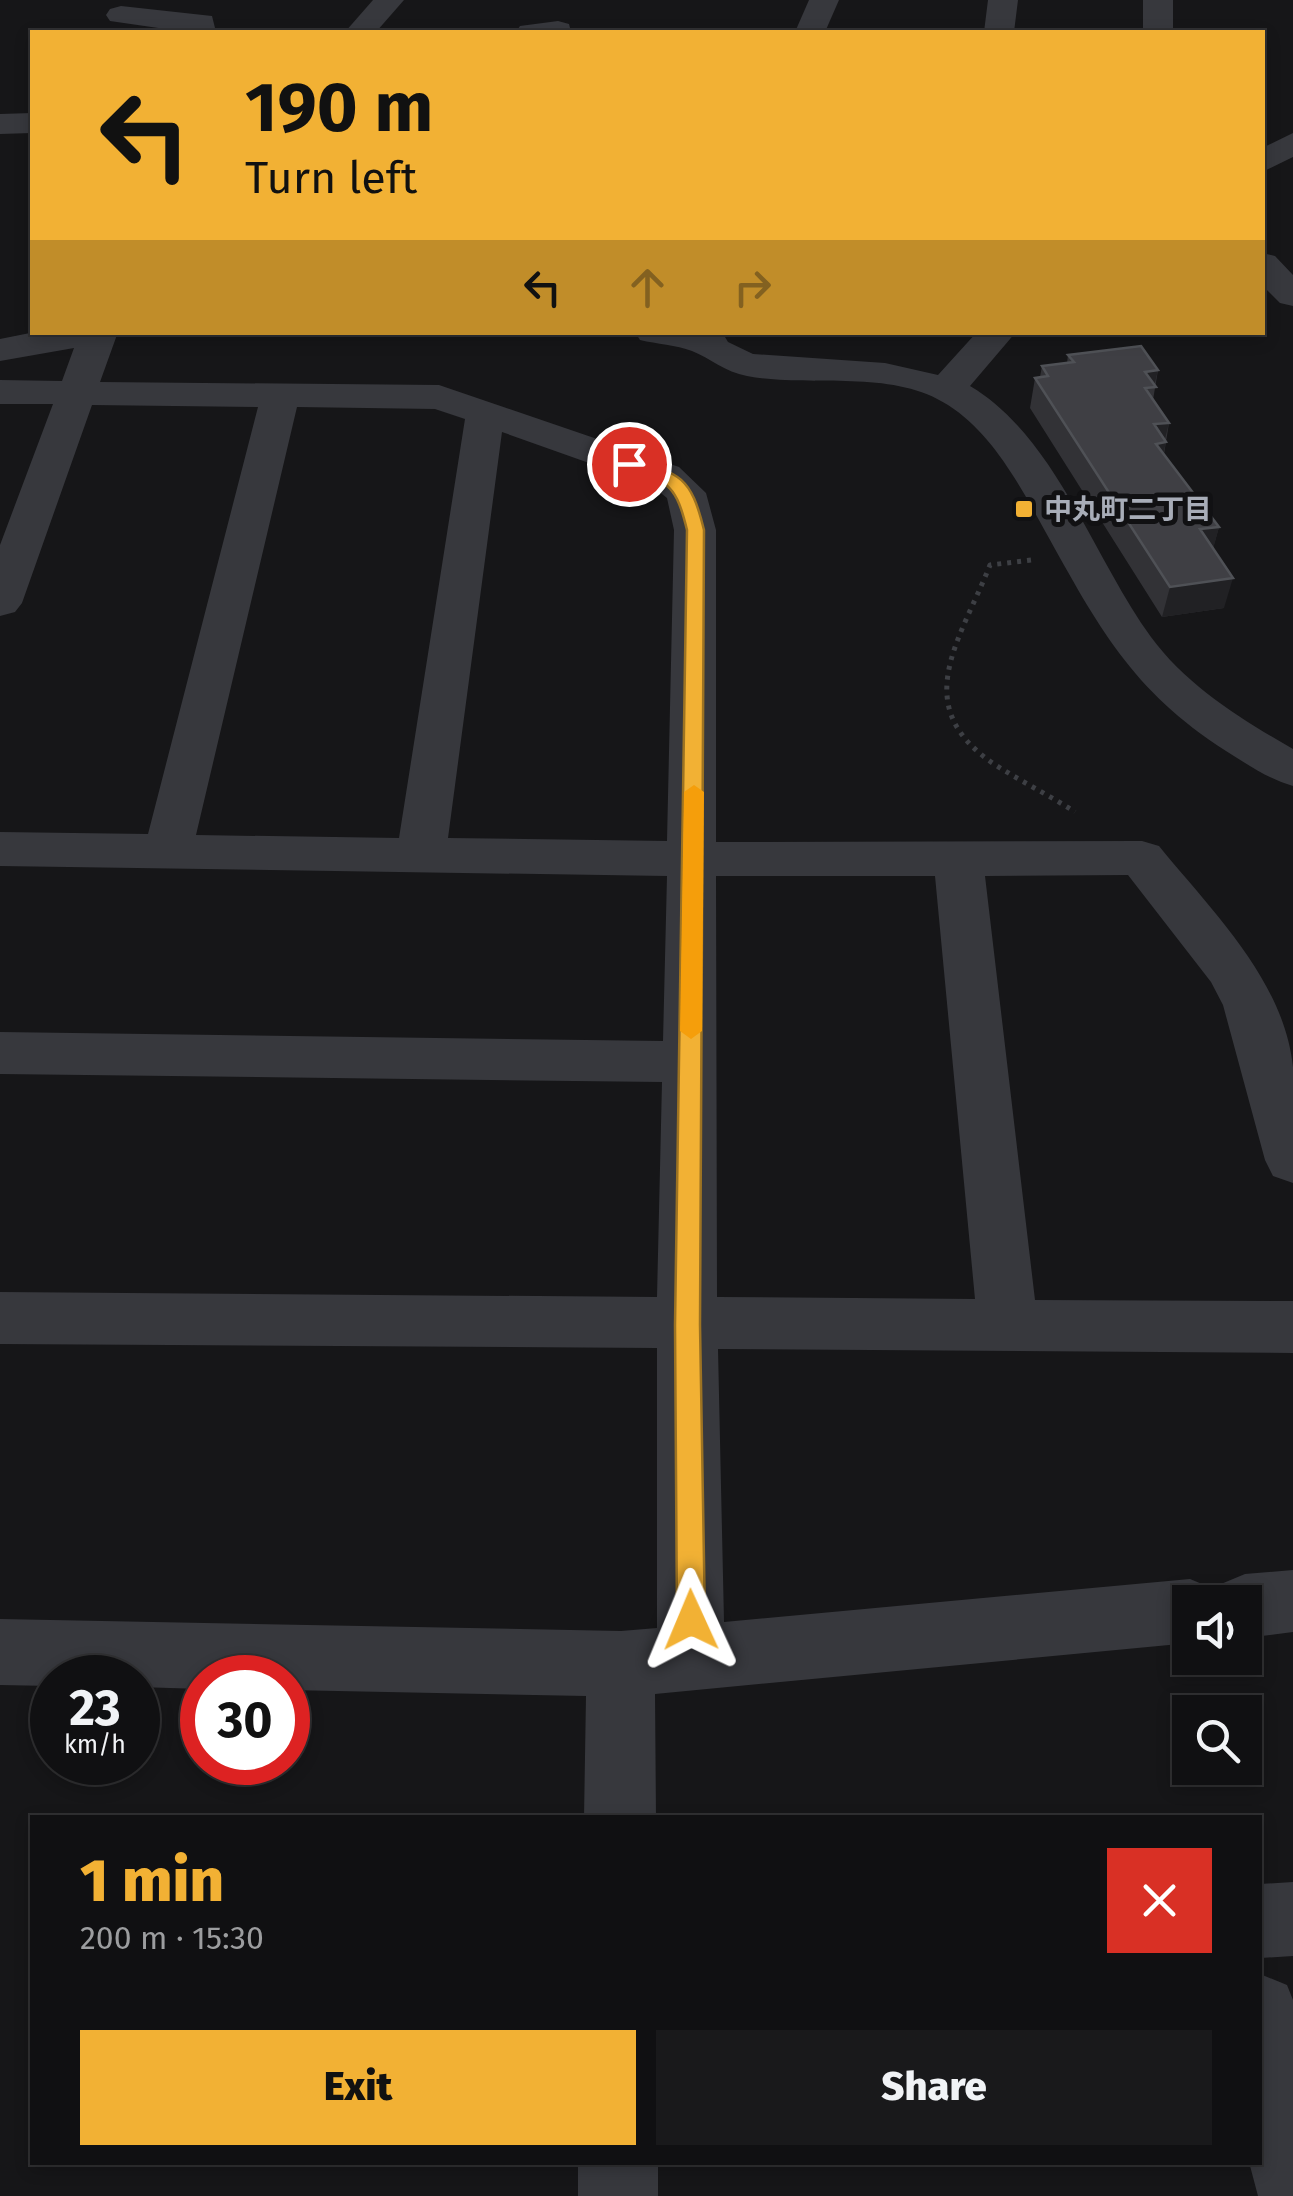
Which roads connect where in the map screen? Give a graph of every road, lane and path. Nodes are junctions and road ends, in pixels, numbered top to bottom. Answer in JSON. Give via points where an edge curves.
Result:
{"nodes":[{"id":1,"x":389,"y":0,"type":"edge"},
{"id":2,"x":824,"y":0,"type":"edge"},
{"id":3,"x":1004,"y":0,"type":"edge"},
{"id":4,"x":1158,"y":0,"type":"edge"},
{"id":5,"x":119,"y":7,"type":"edge"},
{"id":6,"x":97,"y":30,"type":"edge"},
{"id":7,"x":201,"y":30,"type":"edge"},
{"id":8,"x":362,"y":30,"type":"edge"},
{"id":9,"x":811,"y":30,"type":"edge"},
{"id":10,"x":999,"y":30,"type":"edge"},
{"id":11,"x":1158,"y":30,"type":"edge"},
{"id":12,"x":30,"y":123,"type":"edge"},
{"id":13,"x":0,"y":124,"type":"edge"},
{"id":14,"x":1265,"y":267,"type":"edge"},
{"id":15,"x":1293,"y":295,"type":"edge"},
{"id":16,"x":88,"y":335,"type":"edge"},
{"id":17,"x":99,"y":335,"type":"edge"},
{"id":18,"x":678,"y":335,"type":"edge"},
{"id":19,"x":995,"y":335,"type":"edge"},
{"id":20,"x":705,"y":338,"type":"edge"},
{"id":21,"x":0,"y":350,"type":"edge"},
{"id":22,"x":946,"y":390,"type":"junction"},
{"id":23,"x":0,"y":392,"type":"edge"},
{"id":24,"x":80,"y":393,"type":"junction"},
{"id":25,"x":281,"y":394,"type":"junction"},
{"id":26,"x":485,"y":413,"type":"junction"},
{"id":27,"x":990,"y":564,"type":"dead end"},
{"id":28,"x":0,"y":603,"type":"edge"},
{"id":29,"x":1293,"y":770,"type":"edge"},
{"id":30,"x":0,"y":849,"type":"edge"},
{"id":31,"x":168,"y":851,"type":"junction"},
{"id":32,"x":422,"y":856,"type":"junction"},
{"id":33,"x":958,"y":857,"type":"junction"},
{"id":34,"x":1087,"y":858,"type":"junction"},
{"id":35,"x":693,"y":859,"type":"junction"},
{"id":36,"x":0,"y":1054,"type":"edge"},
{"id":37,"x":690,"y":1062,"type":"junction"},
{"id":38,"x":1293,"y":1160,"type":"edge"},
{"id":39,"x":0,"y":1318,"type":"edge"},
{"id":40,"x":687,"y":1325,"type":"junction"},
{"id":41,"x":1008,"y":1326,"type":"junction"},
{"id":42,"x":1293,"y":1327,"type":"edge"},
{"id":43,"x":1293,"y":1601,"type":"edge"},
{"id":44,"x":1262,"y":1604,"type":"edge"},
{"id":45,"x":1172,"y":1613,"type":"edge"},
{"id":46,"x":0,"y":1652,"type":"edge"},
{"id":47,"x":692,"y":1657,"type":"junction"},
{"id":48,"x":621,"y":1664,"type":"junction"},
{"id":49,"x":620,"y":1815,"type":"edge"},
{"id":50,"x":1293,"y":1919,"type":"edge"},
{"id":51,"x":1262,"y":1921,"type":"edge"},
{"id":52,"x":1262,"y":2022,"type":"edge"},
{"id":53,"x":618,"y":2165,"type":"edge"},
{"id":54,"x":1293,"y":2184,"type":"edge"},
{"id":55,"x":618,"y":2196,"type":"edge"}],
"edges":[{"from":1,"to":8,"type":"street"},
{"from":2,"to":9,"type":"street"},
{"from":3,"to":10,"type":"street"},
{"from":4,"to":11,"type":"street"},
{"from":5,"to":6,"type":"street"},
{"from":5,"to":7,"type":"street","via":[[201,22]]},
{"from":12,"to":13,"type":"street"},
{"from":14,"to":15,"type":"street"},
{"from":16,"to":21,"type":"street"},
{"from":17,"to":24,"type":"street"},
{"from":18,"to":20,"type":"street"},
{"from":19,"to":22,"type":"street"},
{"from":20,"to":22,"type":"street","via":[[724,357],[748,365]]},
{"from":22,"to":29,"type":"street","via":[[996,423],[1112,613],[1162,679]]},
{"from":23,"to":24,"type":"street"},
{"from":24,"to":25,"type":"street"},
{"from":24,"to":28,"type":"street"},
{"from":25,"to":26,"type":"street","via":[[415,394]]},
{"from":25,"to":31,"type":"street"},
{"from":26,"to":32,"type":"street"},
{"from":26,"to":35,"type":"street","via":[[666,476],[686,492],[695,530]]},
{"from":27,"to":34,"type":"path","via":[[946,677],[951,723],[1011,774],[1075,810]]},
{"from":30,"to":31,"type":"street"},
{"from":31,"to":32,"type":"street"},
{"from":32,"to":35,"type":"street"},
{"from":33,"to":34,"type":"street"},
{"from":33,"to":35,"type":"street"},
{"from":33,"to":41,"type":"street"},
{"from":34,"to":38,"type":"street","via":[[1142,858],[1230,970],[1249,1005]]},
{"from":35,"to":37,"type":"street"},
{"from":36,"to":37,"type":"street"},
{"from":37,"to":40,"type":"street"},
{"from":39,"to":40,"type":"street"},
{"from":40,"to":41,"type":"street"},
{"from":40,"to":47,"type":"street"},
{"from":41,"to":42,"type":"street"},
{"from":43,"to":44,"type":"street"},
{"from":45,"to":47,"type":"street"},
{"from":46,"to":48,"type":"street"},
{"from":47,"to":48,"type":"street"},
{"from":48,"to":49,"type":"street"},
{"from":50,"to":51,"type":"street"},
{"from":52,"to":54,"type":"street"},
{"from":53,"to":55,"type":"street"}]}
